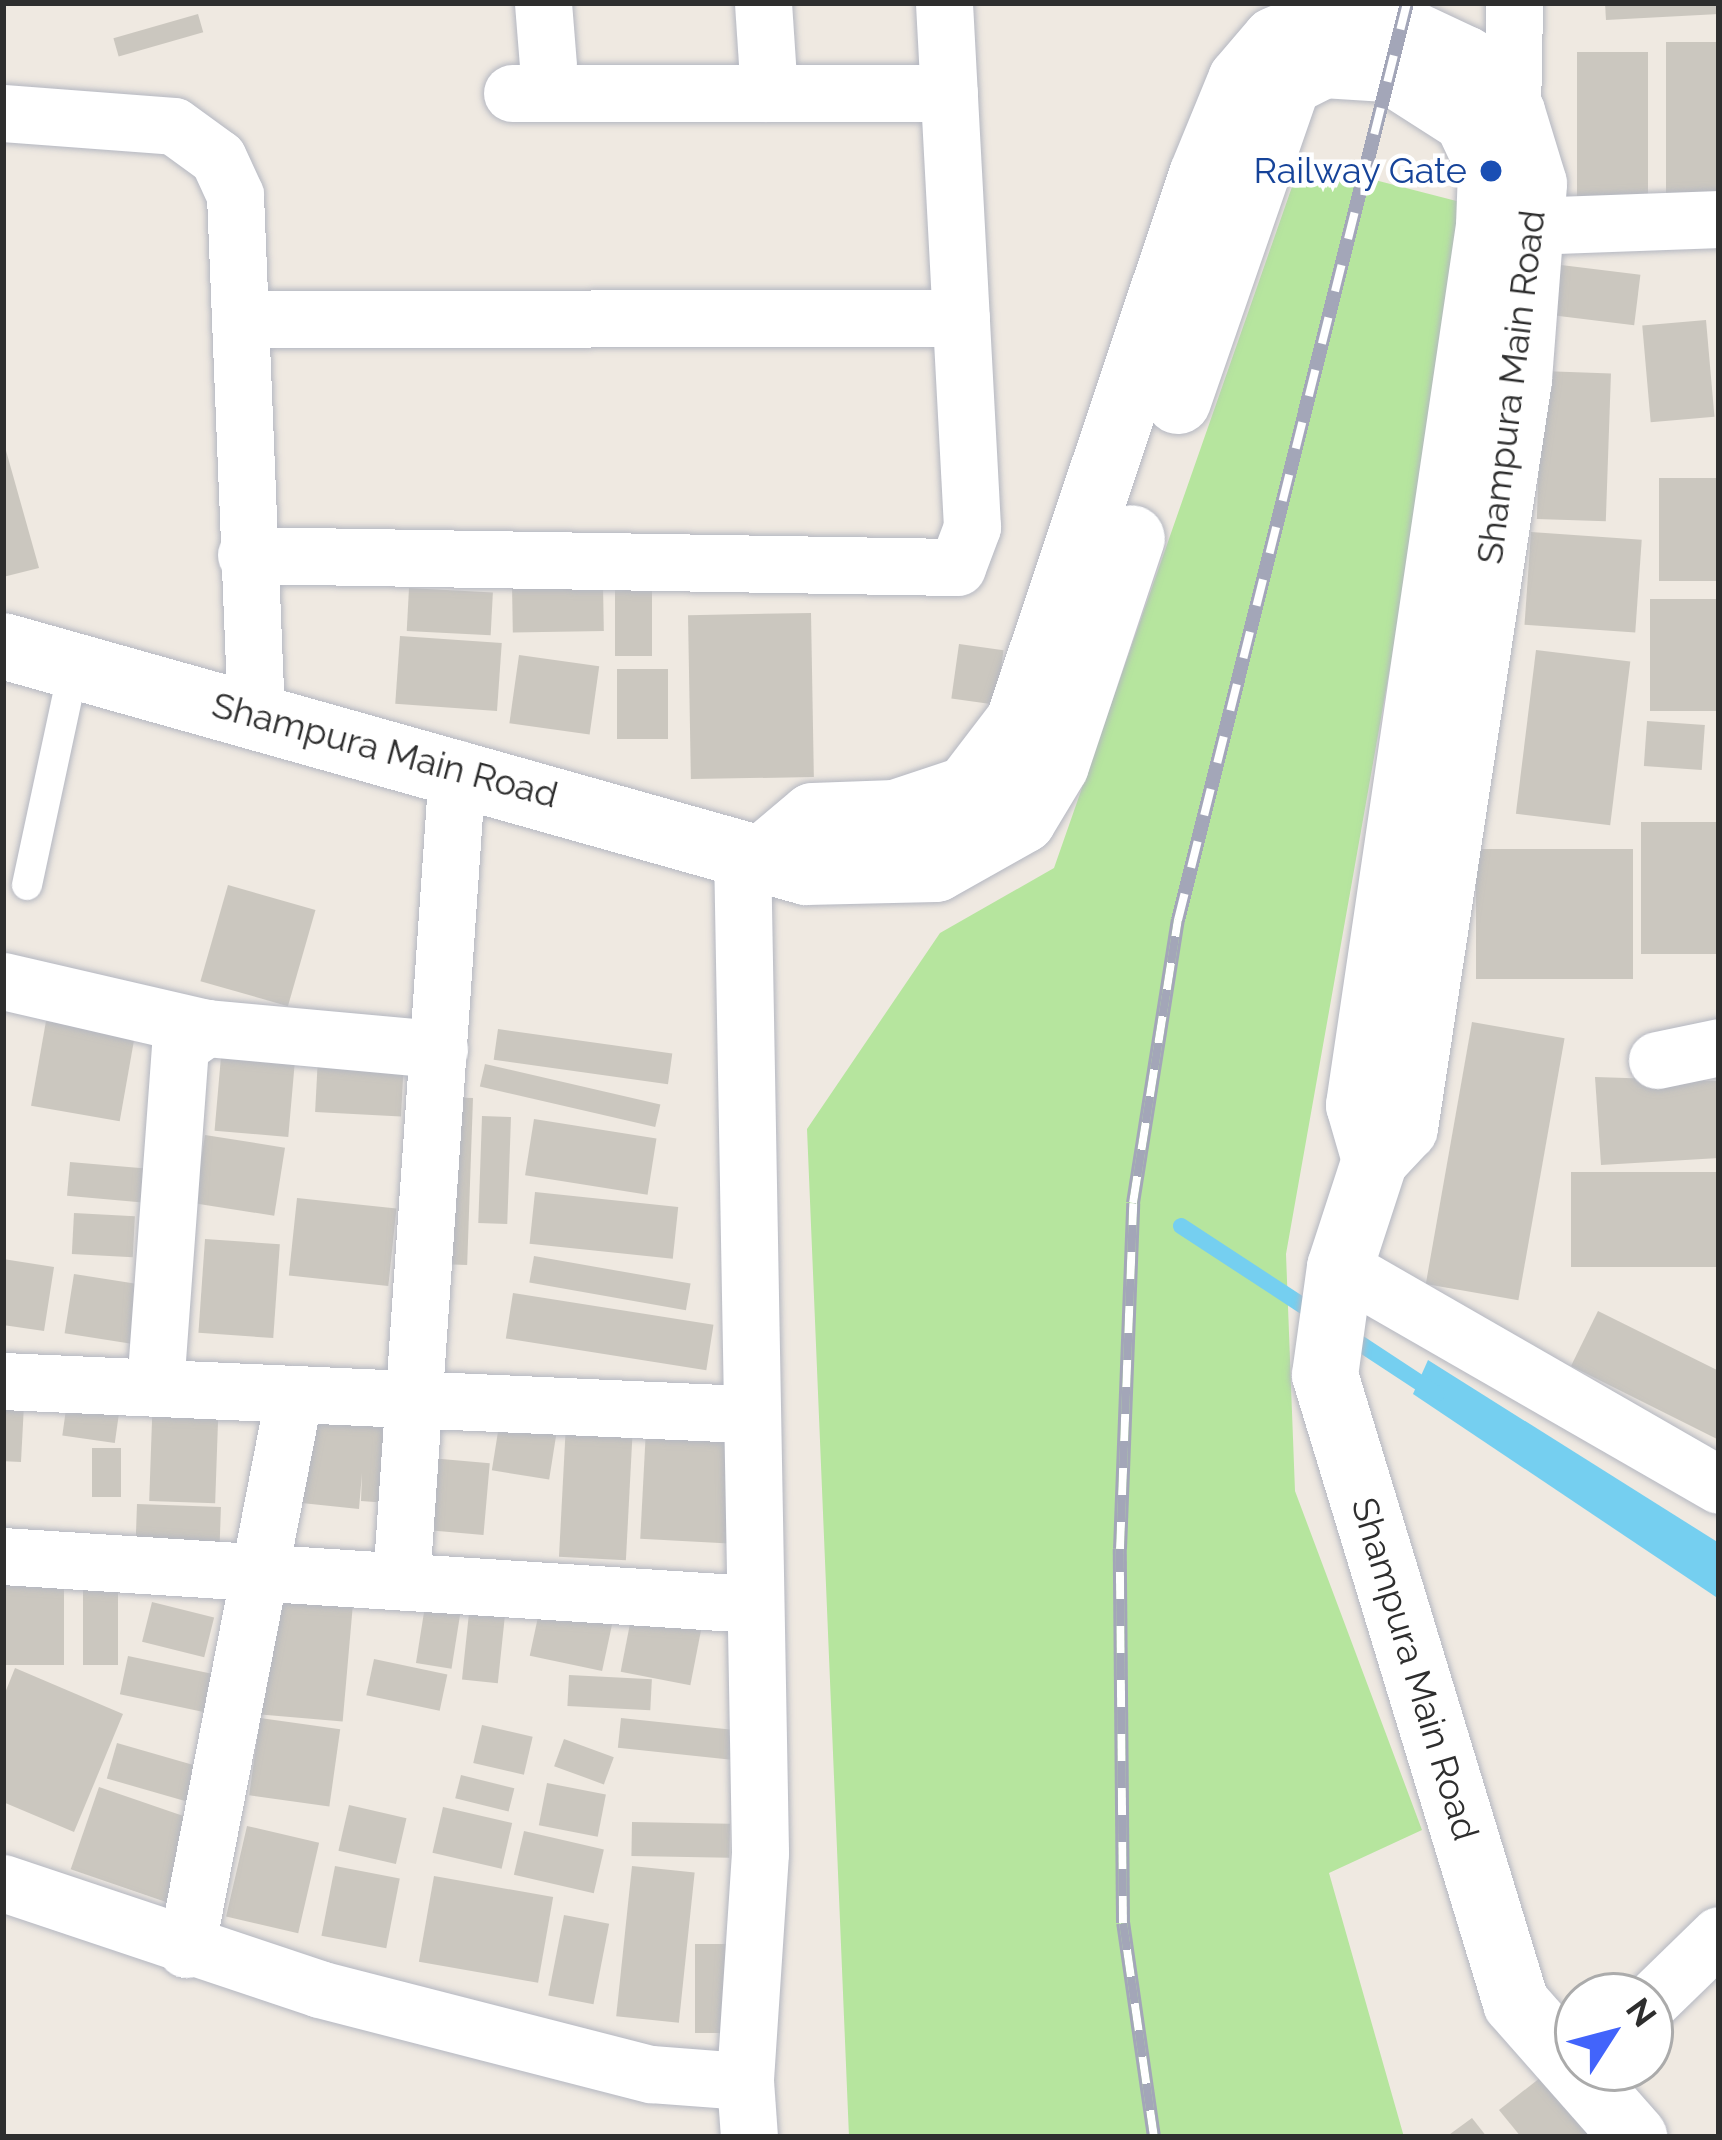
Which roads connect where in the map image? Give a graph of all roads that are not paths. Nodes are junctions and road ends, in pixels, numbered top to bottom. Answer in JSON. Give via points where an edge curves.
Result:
{"nodes":[{"id":1,"x":543,"y":3,"type":"edge"},
{"id":2,"x":763,"y":3,"type":"edge"},
{"id":3,"x":944,"y":3,"type":"edge"},
{"id":4,"x":1514,"y":3,"type":"edge"},
{"id":5,"x":1271,"y":22,"type":"edge"},
{"id":6,"x":769,"y":93,"type":"junction"},
{"id":7,"x":949,"y":93,"type":"junction"},
{"id":8,"x":1512,"y":112,"type":"junction"},
{"id":9,"x":3,"y":113,"type":"edge"},
{"id":10,"x":1719,"y":220,"type":"edge"},
{"id":11,"x":1530,"y":226,"type":"junction"},
{"id":12,"x":961,"y":318,"type":"junction"},
{"id":13,"x":241,"y":319,"type":"junction"},
{"id":14,"x":246,"y":555,"type":"junction"},
{"id":15,"x":3,"y":646,"type":"edge"},
{"id":16,"x":74,"y":665,"type":"junction"},
{"id":17,"x":256,"y":715,"type":"junction"},
{"id":18,"x":457,"y":769,"type":"junction"},
{"id":19,"x":755,"y":852,"type":"junction"},
{"id":20,"x":27,"y":885,"type":"dead end"},
{"id":21,"x":3,"y":981,"type":"edge"},
{"id":22,"x":206,"y":1028,"type":"junction"},
{"id":23,"x":1719,"y":1047,"type":"edge"},
{"id":24,"x":439,"y":1049,"type":"junction"},
{"id":25,"x":1658,"y":1060,"type":"dead end"},
{"id":26,"x":1375,"y":1160,"type":"junction"},
{"id":27,"x":1338,"y":1280,"type":"junction"},
{"id":28,"x":3,"y":1381,"type":"edge"},
{"id":29,"x":155,"y":1388,"type":"junction"},
{"id":30,"x":294,"y":1394,"type":"junction"},
{"id":31,"x":416,"y":1399,"type":"junction"},
{"id":32,"x":746,"y":1414,"type":"junction"},
{"id":33,"x":1719,"y":1485,"type":"edge"},
{"id":34,"x":3,"y":1556,"type":"edge"},
{"id":35,"x":255,"y":1572,"type":"junction"},
{"id":36,"x":400,"y":1581,"type":"junction"},
{"id":37,"x":751,"y":1604,"type":"junction"},
{"id":38,"x":3,"y":1883,"type":"edge"},
{"id":39,"x":1719,"y":1935,"type":"edge"},
{"id":40,"x":186,"y":1949,"type":"junction"},
{"id":41,"x":1674,"y":1979,"type":"edge"},
{"id":42,"x":1554,"y":2042,"type":"edge"},
{"id":43,"x":745,"y":2080,"type":"junction"},
{"id":44,"x":1598,"y":2092,"type":"edge"},
{"id":45,"x":749,"y":2137,"type":"edge"},
{"id":46,"x":1634,"y":2137,"type":"edge"}],
"edges":[{"from":1,"to":6,"type":"street","via":[[530,79]]},
{"from":2,"to":6,"type":"street"},
{"from":3,"to":7,"type":"street"},
{"from":4,"to":8,"type":"street"},
{"from":5,"to":8,"type":"street","name":"Shampura Main Road","via":[[1400,28],[1466,59]]},
{"from":5,"to":19,"type":"street","name":"Shampura Main Road","via":[[1202,175],[1019,721],[967,789],[896,813],[813,816]]},
{"from":6,"to":7,"type":"street"},
{"from":7,"to":12,"type":"street"},
{"from":8,"to":11,"type":"street","name":"Shampura Main Road","via":[[1534,184]]},
{"from":9,"to":13,"type":"street","via":[[197,136],[235,195]]},
{"from":10,"to":11,"type":"street"},
{"from":11,"to":26,"type":"street","name":"Shampura Main Road","via":[[1520,380],[1405,1128]]},
{"from":12,"to":13,"type":"street"},
{"from":12,"to":14,"type":"street","via":[[972,527],[956,567],[940,574]]},
{"from":13,"to":14,"type":"street"},
{"from":14,"to":17,"type":"street"},
{"from":15,"to":16,"type":"street","name":"Shampura Main Road"},
{"from":16,"to":17,"type":"street","name":"Shampura Main Road"},
{"from":16,"to":20,"type":"lane"},
{"from":17,"to":18,"type":"street","name":"Shampura Main Road"},
{"from":18,"to":19,"type":"street","name":"Shampura Main Road"},
{"from":18,"to":24,"type":"street"},
{"from":19,"to":26,"type":"street","name":"Shampura Main Road","via":[[806,872],[936,868],[1023,820],[1055,765],[1288,83],[1324,65],[1387,69],[1467,120],[1491,171],[1359,1105]]},
{"from":19,"to":32,"type":"street"},
{"from":21,"to":22,"type":"street"},
{"from":22,"to":24,"type":"street"},
{"from":22,"to":29,"type":"street","via":[[170,1067]]},
{"from":23,"to":25,"type":"street"},
{"from":24,"to":31,"type":"street"},
{"from":26,"to":27,"type":"street","name":"Shampura Main Road"},
{"from":27,"to":33,"type":"street"},
{"from":27,"to":42,"type":"street","name":"Shampura Main Road","via":[[1325,1375],[1516,2002]]},
{"from":28,"to":29,"type":"street"},
{"from":29,"to":30,"type":"street"},
{"from":30,"to":31,"type":"street"},
{"from":30,"to":35,"type":"street"},
{"from":31,"to":32,"type":"street"},
{"from":31,"to":36,"type":"street"},
{"from":32,"to":37,"type":"street"},
{"from":34,"to":35,"type":"street"},
{"from":35,"to":36,"type":"street"},
{"from":35,"to":40,"type":"street"},
{"from":36,"to":37,"type":"street"},
{"from":37,"to":43,"type":"street","via":[[760,1853]]},
{"from":38,"to":40,"type":"street"},
{"from":39,"to":41,"type":"street"},
{"from":40,"to":43,"type":"street","via":[[651,2074]]},
{"from":43,"to":45,"type":"street"},
{"from":44,"to":46,"type":"street","name":"Shampura Main Road"}]}
